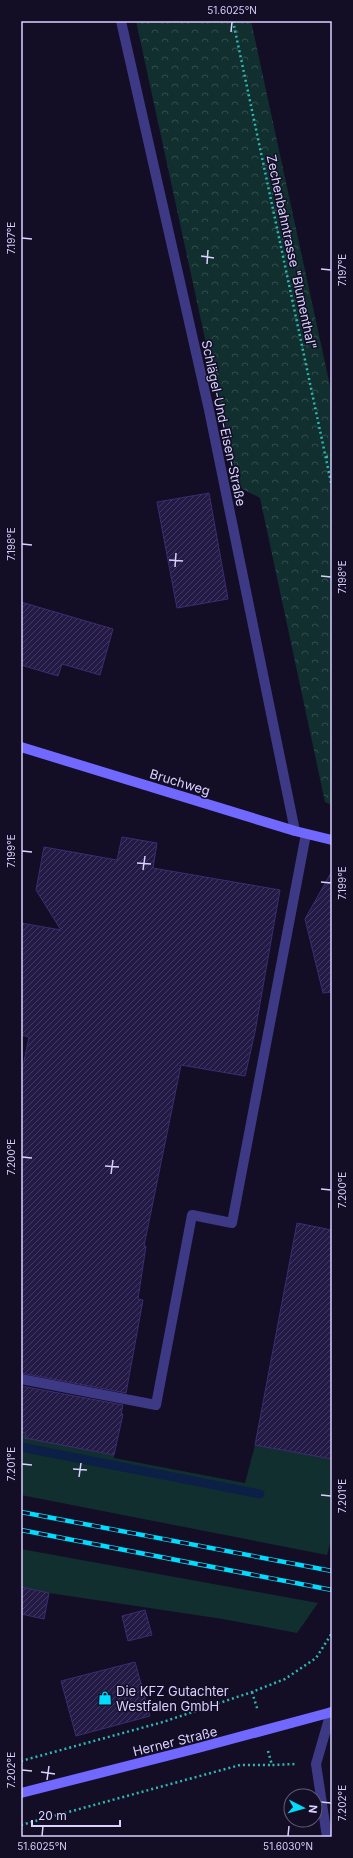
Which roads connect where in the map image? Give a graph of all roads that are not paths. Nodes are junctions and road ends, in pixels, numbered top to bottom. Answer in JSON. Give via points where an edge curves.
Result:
{"nodes":[{"id":1,"x":121,"y":21,"type":"edge"},
{"id":2,"x":21,"y":747,"type":"edge"},
{"id":3,"x":295,"y":832,"type":"junction"},
{"id":4,"x":306,"y":834,"type":"junction"},
{"id":5,"x":332,"y":840,"type":"edge"},
{"id":6,"x":21,"y":1378,"type":"edge"},
{"id":7,"x":332,"y":1711,"type":"edge"},
{"id":8,"x":21,"y":1793,"type":"edge"},
{"id":9,"x":327,"y":1837,"type":"edge"}],
"edges":[{"from":1,"to":3,"type":"street","name":"Schlägel-Und-Eisen-Straße","via":[[209,410]]},
{"from":2,"to":3,"type":"street","name":"Bruchweg"},
{"from":3,"to":4,"type":"street","name":"Bruchweg"},
{"from":4,"to":5,"type":"street","name":"Bruchweg"},
{"from":4,"to":6,"type":"street","via":[[232,1223],[192,1215],[156,1405]]},
{"from":7,"to":8,"type":"street","name":"Herner Straße"},
{"from":7,"to":9,"type":"street","via":[[316,1764]]}]}
